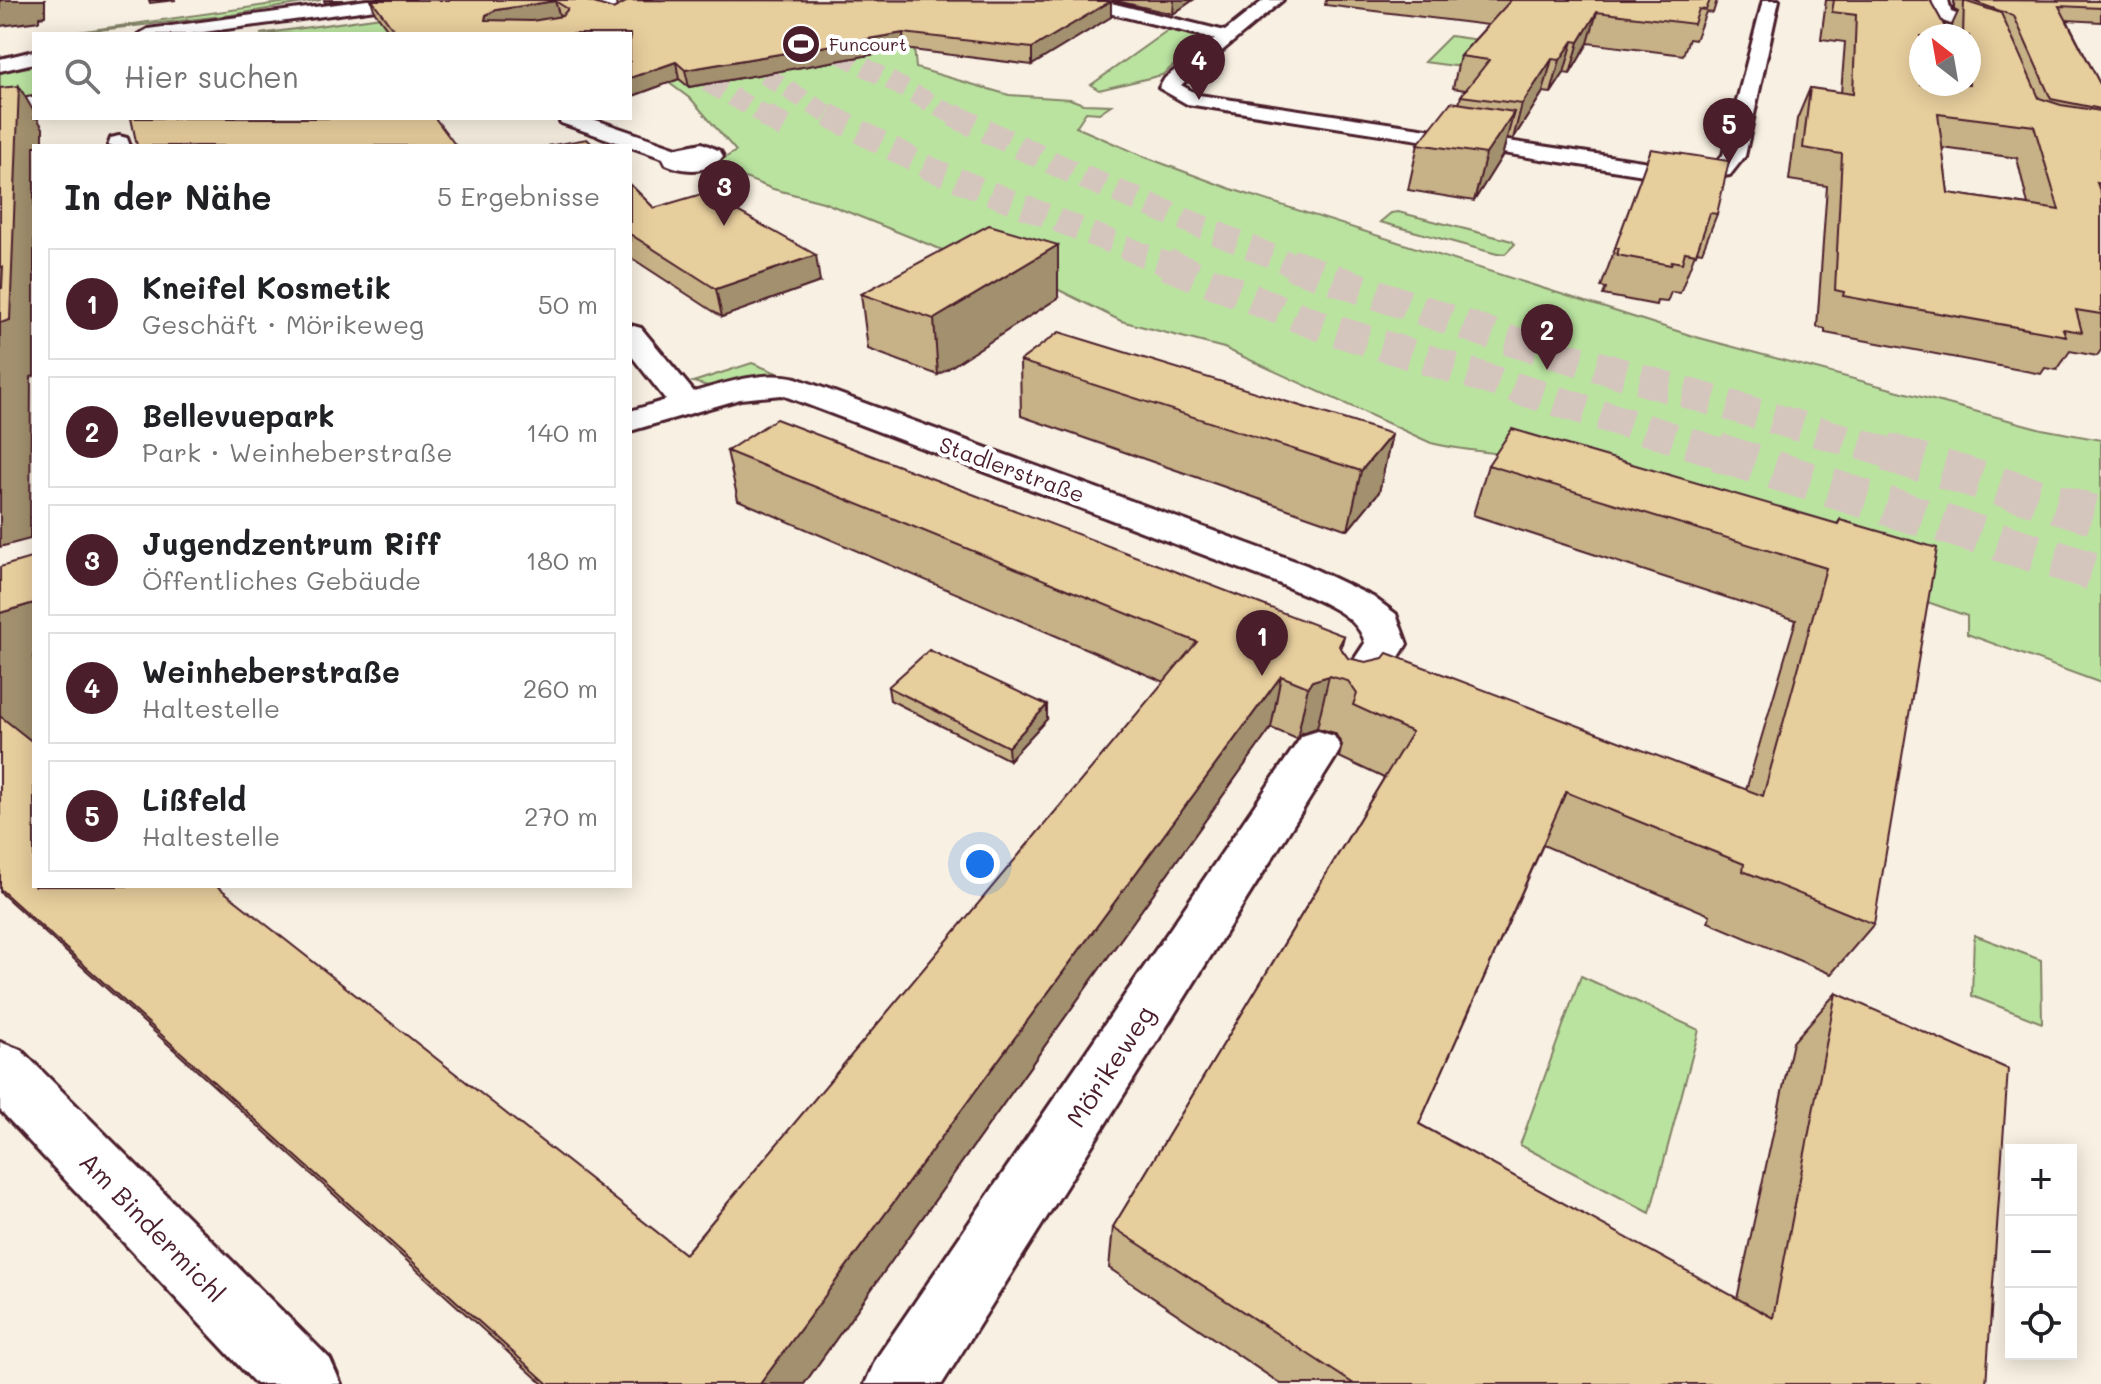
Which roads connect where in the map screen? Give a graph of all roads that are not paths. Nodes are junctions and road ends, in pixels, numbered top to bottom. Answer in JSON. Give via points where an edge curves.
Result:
{"nodes":[{"id":1,"x":643,"y":0,"type":"edge"},
{"id":2,"x":1078,"y":0,"type":"edge"},
{"id":3,"x":1275,"y":0,"type":"edge"},
{"id":4,"x":1771,"y":0,"type":"edge"},
{"id":5,"x":1940,"y":0,"type":"edge"},
{"id":6,"x":600,"y":1,"type":"edge"},
{"id":7,"x":576,"y":2,"type":"edge"},
{"id":8,"x":402,"y":4,"type":"edge"},
{"id":9,"x":427,"y":4,"type":"edge"},
{"id":10,"x":165,"y":32,"type":"edge"},
{"id":11,"x":216,"y":32,"type":"edge"},
{"id":12,"x":1229,"y":37,"type":"junction"},
{"id":13,"x":32,"y":49,"type":"edge"},
{"id":14,"x":0,"y":53,"type":"edge"},
{"id":15,"x":32,"y":57,"type":"edge"},
{"id":16,"x":0,"y":63,"type":"edge"},
{"id":17,"x":2009,"y":63,"type":"edge"},
{"id":18,"x":32,"y":103,"type":"edge"},
{"id":19,"x":0,"y":108,"type":"edge"},
{"id":20,"x":575,"y":120,"type":"edge"},
{"id":21,"x":676,"y":155,"type":"dead end"},
{"id":22,"x":632,"y":336,"type":"edge"},
{"id":23,"x":687,"y":405,"type":"junction"},
{"id":24,"x":632,"y":420,"type":"edge"},
{"id":25,"x":1352,"y":696,"type":"edge"},
{"id":26,"x":1318,"y":748,"type":"dead end"},
{"id":27,"x":0,"y":1069,"type":"edge"},
{"id":28,"x":305,"y":1384,"type":"edge"},
{"id":29,"x":901,"y":1384,"type":"edge"}],
"edges":[{"from":1,"to":6,"type":"main road"},
{"from":2,"to":12,"type":"main road"},
{"from":3,"to":12,"type":"main road"},
{"from":4,"to":12,"type":"main road","via":[[1737,146],[1729,164],[1709,174],[1653,171],[1199,100],[1169,88]]},
{"from":5,"to":17,"type":"main road","via":[[1943,15],[1998,35]]},
{"from":6,"to":7,"type":"main road"},
{"from":6,"to":7,"type":"main road","via":[[618,17]]},
{"from":8,"to":9,"type":"main road"},
{"from":8,"to":10,"type":"main road"},
{"from":8,"to":11,"type":"main road"},
{"from":13,"to":14,"type":"main road"},
{"from":15,"to":16,"type":"main road"},
{"from":18,"to":19,"type":"main road"},
{"from":20,"to":21,"type":"main road"},
{"from":22,"to":23,"type":"main road"},
{"from":23,"to":24,"type":"main road","name":"Stadlerstraße"},
{"from":23,"to":25,"type":"main road","name":"Stadlerstraße","via":[[737,390],[785,385],[1292,574],[1359,606],[1381,624],[1386,644]]},
{"from":26,"to":29,"type":"main road","name":"Mörikeweg"},
{"from":27,"to":28,"type":"main road","name":"Am Bindermichl"}]}
